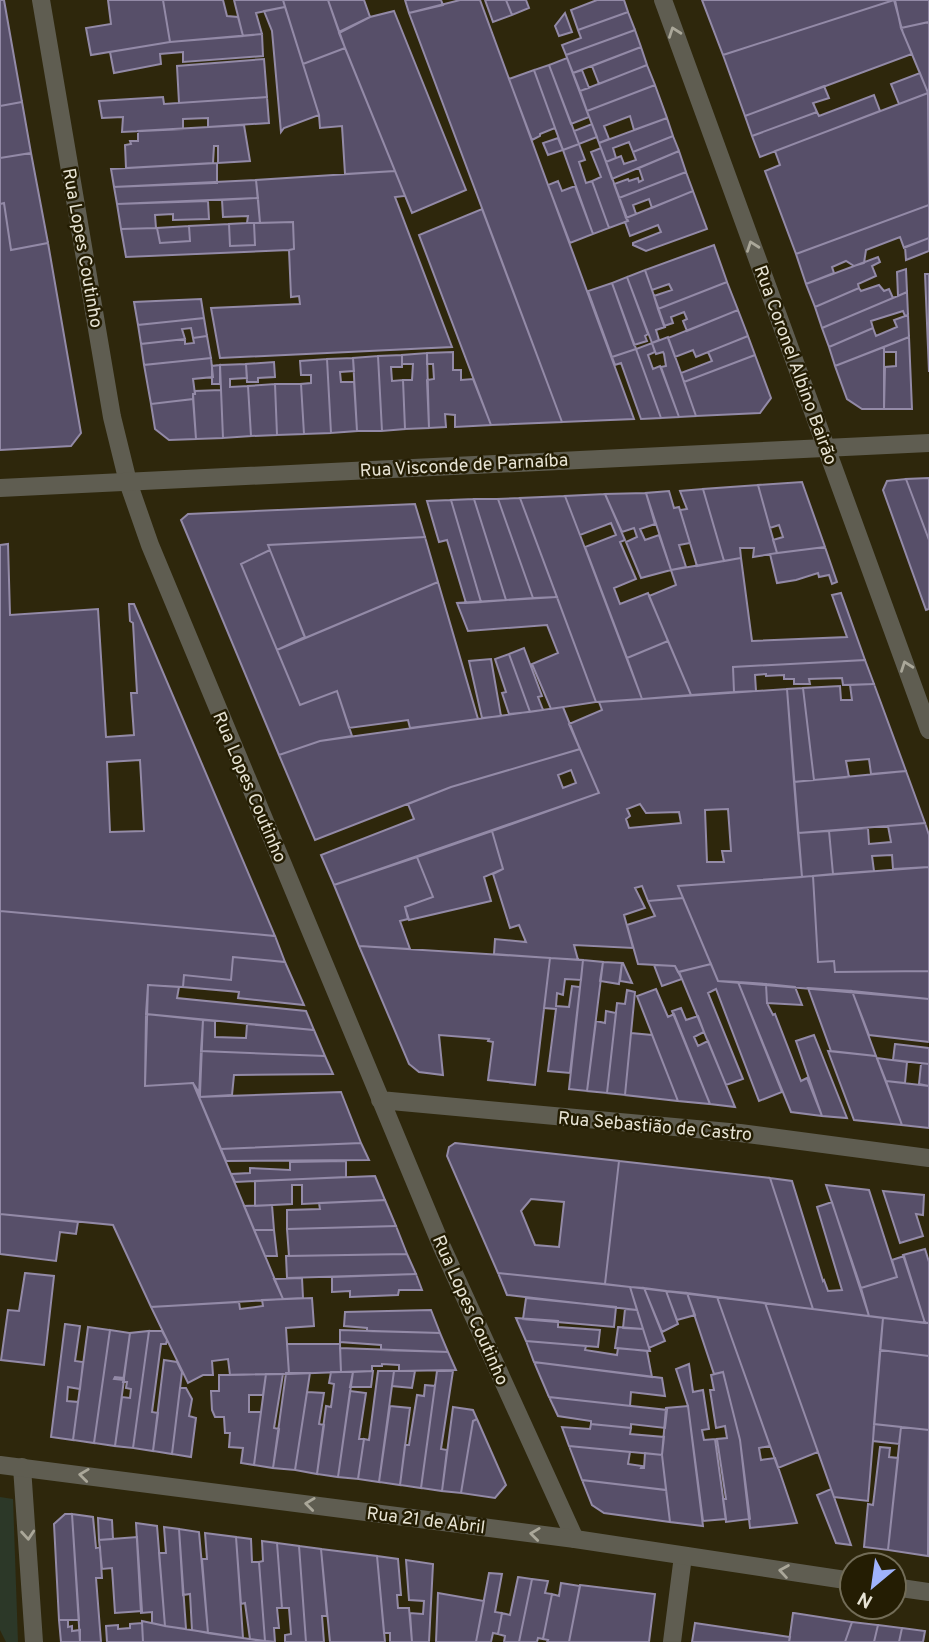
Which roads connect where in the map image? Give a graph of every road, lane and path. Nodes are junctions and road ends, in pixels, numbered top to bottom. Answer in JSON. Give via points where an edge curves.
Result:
{"nodes":[{"id":1,"x":41,"y":0,"type":"edge"},
{"id":2,"x":663,"y":0,"type":"edge"},
{"id":3,"x":929,"y":443,"type":"edge"},
{"id":4,"x":826,"y":448,"type":"junction"},
{"id":5,"x":128,"y":482,"type":"junction"},
{"id":6,"x":0,"y":488,"type":"edge"},
{"id":7,"x":929,"y":730,"type":"edge"},
{"id":8,"x":380,"y":1100,"type":"junction"},
{"id":9,"x":929,"y":1158,"type":"edge"},
{"id":10,"x":0,"y":1465,"type":"edge"},
{"id":11,"x":22,"y":1467,"type":"junction"},
{"id":12,"x":575,"y":1539,"type":"junction"},
{"id":13,"x":683,"y":1556,"type":"junction"},
{"id":14,"x":838,"y":1579,"type":"edge"},
{"id":15,"x":908,"y":1589,"type":"edge"},
{"id":16,"x":929,"y":1592,"type":"edge"},
{"id":17,"x":34,"y":1642,"type":"edge"},
{"id":18,"x":672,"y":1642,"type":"edge"}],
"edges":[{"from":1,"to":5,"type":"street","name":"Rua Lopes Coutinho","via":[[112,417]]},
{"from":4,"to":2,"type":"street","name":"Rua Coronel Albino Bairão","one_way":true},
{"from":3,"to":4,"type":"street","name":"Rua Visconde de Parnaíba"},
{"from":4,"to":5,"type":"street","name":"Rua Visconde de Parnaíba"},
{"from":7,"to":4,"type":"street","name":"Rua Coronel Albino Bairão","one_way":true},
{"from":5,"to":6,"type":"street","name":"Rua Visconde de Parnaíba"},
{"from":5,"to":8,"type":"street","name":"Rua Lopes Coutinho"},
{"from":8,"to":9,"type":"street","name":"Rua Sebastião de Castro","via":[[740,1133]]},
{"from":8,"to":12,"type":"street","name":"Rua Lopes Coutinho"},
{"from":10,"to":11,"type":"street","name":"Rua 21 de Abril"},
{"from":12,"to":11,"type":"street","name":"Rua 21 de Abril","one_way":true},
{"from":11,"to":17,"type":"street","one_way":true},
{"from":12,"to":13,"type":"street","name":"Rua 21 de Abril"},
{"from":14,"to":13,"type":"street","name":"Rua 21 de Abril","one_way":true},
{"from":13,"to":18,"type":"street"},
{"from":15,"to":16,"type":"street"}]}
